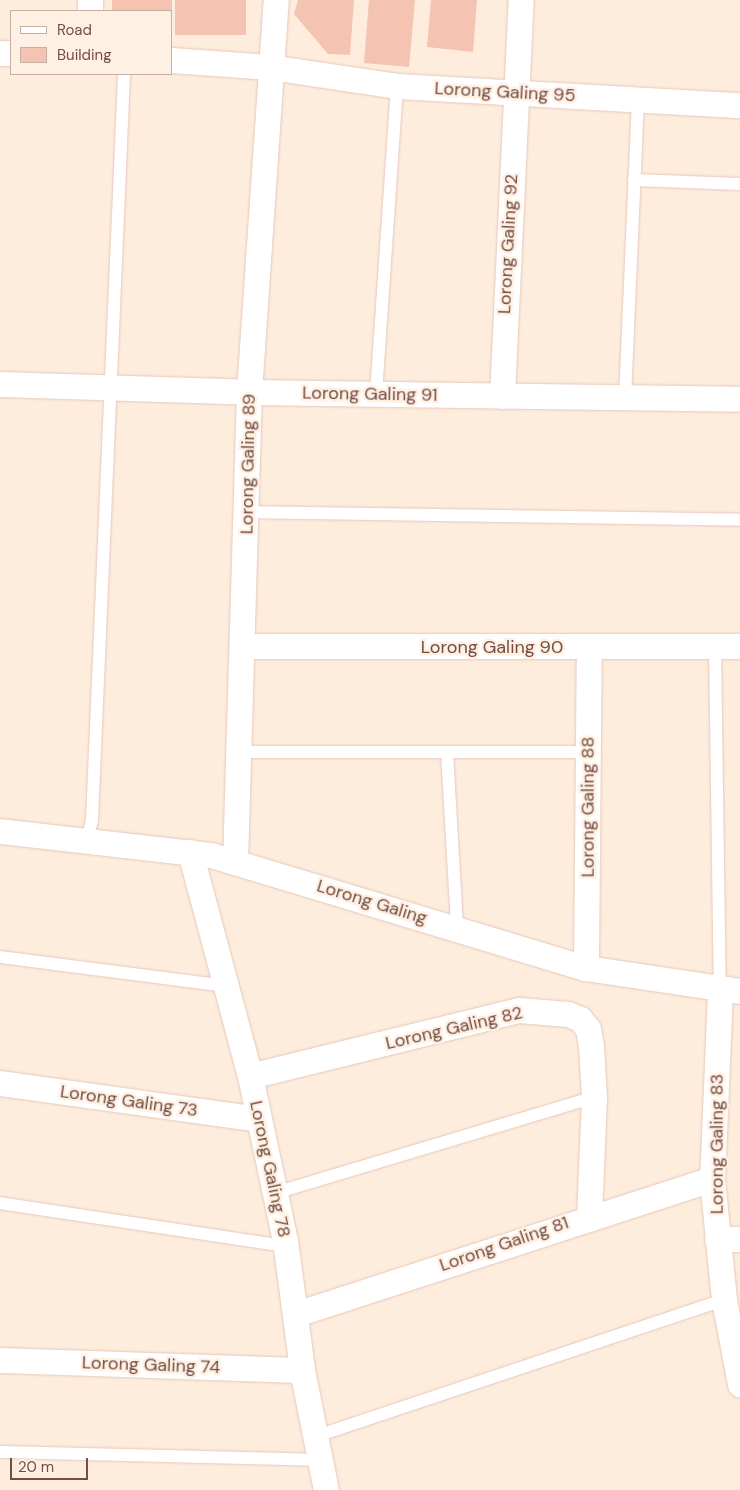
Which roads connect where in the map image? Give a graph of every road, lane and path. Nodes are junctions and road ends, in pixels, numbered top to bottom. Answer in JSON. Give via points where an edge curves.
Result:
{"nodes":[{"id":1,"x":276,"y":0,"type":"edge"},
{"id":2,"x":521,"y":0,"type":"edge"},
{"id":3,"x":172,"y":60,"type":"edge"},
{"id":4,"x":270,"y":67,"type":"junction"},
{"id":5,"x":124,"y":75,"type":"edge"},
{"id":6,"x":397,"y":86,"type":"junction"},
{"id":7,"x":515,"y":93,"type":"junction"},
{"id":8,"x":638,"y":100,"type":"junction"},
{"id":9,"x":740,"y":105,"type":"edge"},
{"id":10,"x":634,"y":180,"type":"junction"},
{"id":11,"x":740,"y":184,"type":"edge"},
{"id":12,"x":0,"y":384,"type":"edge"},
{"id":13,"x":112,"y":387,"type":"junction"},
{"id":14,"x":249,"y":392,"type":"junction"},
{"id":15,"x":376,"y":394,"type":"junction"},
{"id":16,"x":502,"y":396,"type":"junction"},
{"id":17,"x":625,"y":398,"type":"junction"},
{"id":18,"x":740,"y":399,"type":"edge"},
{"id":19,"x":247,"y":512,"type":"junction"},
{"id":20,"x":740,"y":520,"type":"edge"},
{"id":21,"x":244,"y":646,"type":"junction"},
{"id":22,"x":740,"y":646,"type":"edge"},
{"id":23,"x":589,"y":647,"type":"junction"},
{"id":24,"x":715,"y":647,"type":"junction"},
{"id":25,"x":240,"y":752,"type":"junction"},
{"id":26,"x":447,"y":752,"type":"junction"},
{"id":27,"x":588,"y":752,"type":"junction"},
{"id":28,"x":0,"y":831,"type":"edge"},
{"id":29,"x":87,"y":840,"type":"junction"},
{"id":30,"x":190,"y":852,"type":"junction"},
{"id":31,"x":236,"y":862,"type":"junction"},
{"id":32,"x":457,"y":927,"type":"junction"},
{"id":33,"x":0,"y":957,"type":"edge"},
{"id":34,"x":586,"y":968,"type":"junction"},
{"id":35,"x":226,"y":986,"type":"junction"},
{"id":36,"x":730,"y":991,"type":"edge"},
{"id":37,"x":250,"y":1076,"type":"junction"},
{"id":38,"x":0,"y":1083,"type":"edge"},
{"id":39,"x":594,"y":1097,"type":"junction"},
{"id":40,"x":259,"y":1119,"type":"junction"},
{"id":41,"x":712,"y":1179,"type":"junction"},
{"id":42,"x":275,"y":1193,"type":"junction"},
{"id":43,"x":0,"y":1203,"type":"edge"},
{"id":44,"x":589,"y":1216,"type":"junction"},
{"id":45,"x":729,"y":1239,"type":"edge"},
{"id":46,"x":286,"y":1246,"type":"junction"},
{"id":47,"x":724,"y":1300,"type":"junction"},
{"id":48,"x":296,"y":1314,"type":"junction"},
{"id":49,"x":0,"y":1360,"type":"edge"},
{"id":50,"x":302,"y":1370,"type":"junction"},
{"id":51,"x":740,"y":1384,"type":"edge"},
{"id":52,"x":317,"y":1448,"type":"junction"},
{"id":53,"x":0,"y":1452,"type":"edge"},
{"id":54,"x":326,"y":1490,"type":"edge"}],
"edges":[{"from":1,"to":4,"type":"street","name":"Lorong Galing 89"},
{"from":2,"to":7,"type":"street","name":"Lorong Galing 92"},
{"from":3,"to":4,"type":"street","name":"Lorong Galing 95"},
{"from":4,"to":6,"type":"street","name":"Lorong Galing 95"},
{"from":4,"to":14,"type":"street","name":"Lorong Galing 89"},
{"from":5,"to":13,"type":"lane"},
{"from":6,"to":7,"type":"street","name":"Lorong Galing 95"},
{"from":6,"to":15,"type":"lane"},
{"from":7,"to":8,"type":"street","name":"Lorong Galing 95"},
{"from":7,"to":16,"type":"street","name":"Lorong Galing 92"},
{"from":8,"to":9,"type":"street","name":"Lorong Galing 95"},
{"from":8,"to":10,"type":"lane"},
{"from":10,"to":11,"type":"lane"},
{"from":10,"to":17,"type":"lane"},
{"from":12,"to":13,"type":"street","name":"Lorong Galing 91"},
{"from":13,"to":14,"type":"street","name":"Lorong Galing 91"},
{"from":13,"to":29,"type":"lane","via":[[92,820]]},
{"from":14,"to":15,"type":"street","name":"Lorong Galing 91"},
{"from":14,"to":19,"type":"street","name":"Lorong Galing 89"},
{"from":15,"to":16,"type":"street","name":"Lorong Galing 91"},
{"from":16,"to":17,"type":"street","name":"Lorong Galing 91"},
{"from":17,"to":18,"type":"street","name":"Lorong Galing 91"},
{"from":19,"to":20,"type":"lane"},
{"from":19,"to":21,"type":"street","name":"Lorong Galing 89"},
{"from":21,"to":23,"type":"street","name":"Lorong Galing 90"},
{"from":21,"to":25,"type":"street","name":"Lorong Galing 89"},
{"from":22,"to":24,"type":"street","name":"Lorong Galing 90"},
{"from":23,"to":24,"type":"street","name":"Lorong Galing 90"},
{"from":23,"to":27,"type":"street","name":"Lorong Galing 88"},
{"from":24,"to":36,"type":"lane"},
{"from":25,"to":26,"type":"lane"},
{"from":25,"to":31,"type":"street","name":"Lorong Galing 89"},
{"from":26,"to":27,"type":"lane"},
{"from":26,"to":32,"type":"lane"},
{"from":27,"to":34,"type":"street","name":"Lorong Galing 88"},
{"from":28,"to":29,"type":"street","name":"Lorong Galing"},
{"from":29,"to":30,"type":"street","name":"Lorong Galing"},
{"from":30,"to":31,"type":"street","name":"Lorong Galing"},
{"from":30,"to":35,"type":"street","name":"Lorong Galing 78"},
{"from":31,"to":32,"type":"street","name":"Lorong Galing"},
{"from":32,"to":34,"type":"street","name":"Lorong Galing"},
{"from":33,"to":35,"type":"lane"},
{"from":34,"to":36,"type":"street","name":"Lorong Galing"},
{"from":35,"to":37,"type":"street","name":"Lorong Galing 78"},
{"from":36,"to":41,"type":"street","name":"Lorong Galing 83"},
{"from":37,"to":39,"type":"street","name":"Lorong Galing 82","via":[[498,1015],[537,1011],[568,1014],[580,1019],[588,1029]]},
{"from":37,"to":40,"type":"street","name":"Lorong Galing 78"},
{"from":38,"to":40,"type":"street","name":"Lorong Galing 73"},
{"from":39,"to":42,"type":"lane"},
{"from":39,"to":44,"type":"street","name":"Lorong Galing 82"},
{"from":40,"to":42,"type":"street","name":"Lorong Galing 78"},
{"from":41,"to":44,"type":"street","name":"Lorong Galing 81"},
{"from":41,"to":45,"type":"street","name":"Lorong Galing 83"},
{"from":42,"to":46,"type":"street","name":"Lorong Galing 78"},
{"from":43,"to":46,"type":"lane"},
{"from":44,"to":48,"type":"street","name":"Lorong Galing 81"},
{"from":45,"to":47,"type":"street","name":"Lorong Galing 83"},
{"from":46,"to":48,"type":"street","name":"Lorong Galing 78"},
{"from":47,"to":51,"type":"street","name":"Lorong Galing 83"},
{"from":47,"to":52,"type":"lane"},
{"from":48,"to":50,"type":"street","name":"Lorong Galing 78"},
{"from":49,"to":50,"type":"street","name":"Lorong Galing 74"},
{"from":50,"to":52,"type":"street","name":"Lorong Galing 78"},
{"from":52,"to":53,"type":"lane"},
{"from":52,"to":54,"type":"street","name":"Lorong Galing 78"}]}
